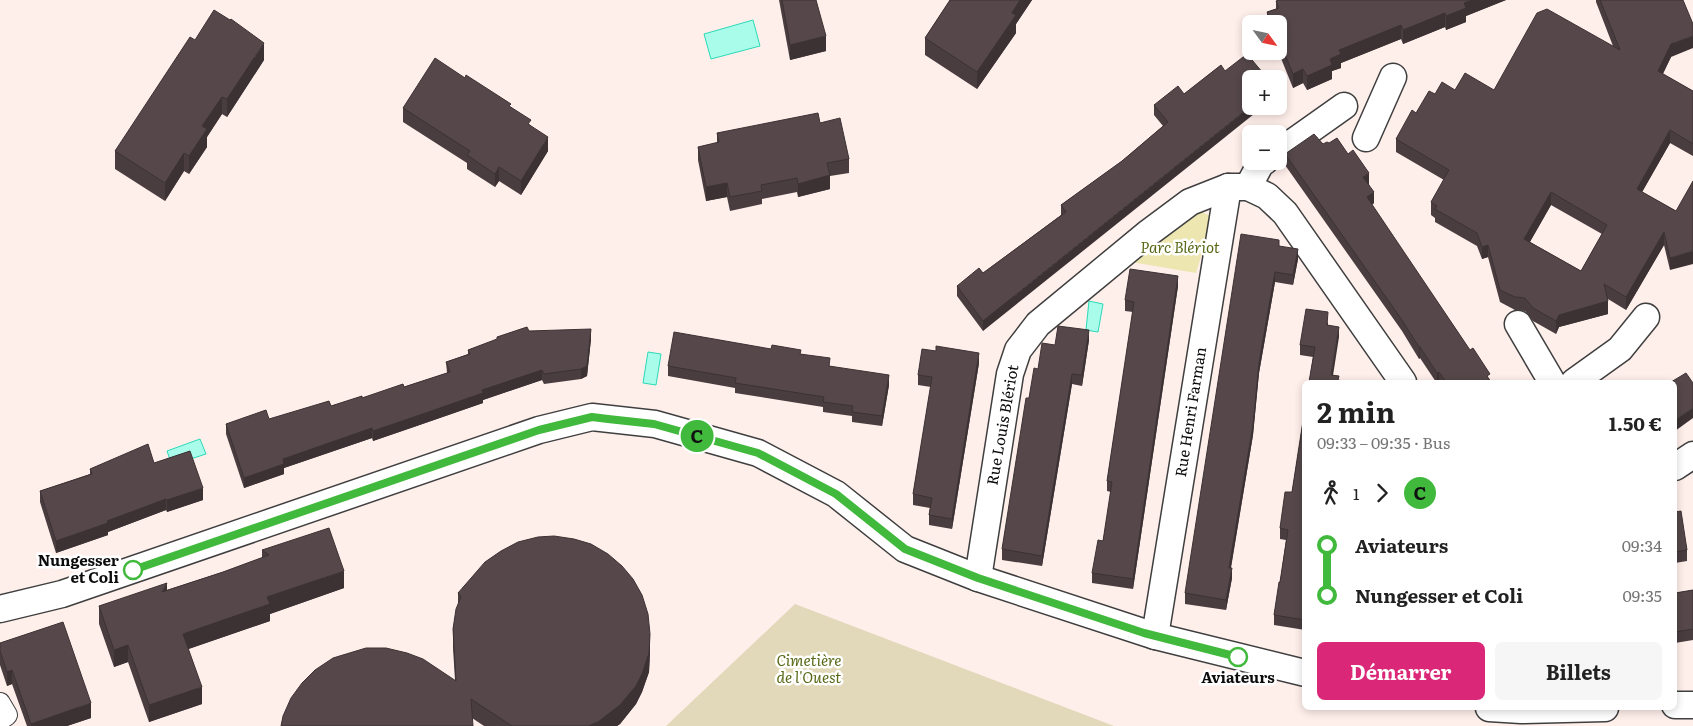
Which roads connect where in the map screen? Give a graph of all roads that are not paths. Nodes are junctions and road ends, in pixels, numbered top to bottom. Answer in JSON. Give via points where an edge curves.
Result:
{"nodes":[{"id":1,"x":1392,"y":77,"type":"dead end"},
{"id":2,"x":1344,"y":106,"type":"dead end"},
{"id":3,"x":1366,"y":138,"type":"dead end"},
{"id":4,"x":1287,"y":146,"type":"edge"},
{"id":5,"x":1255,"y":170,"type":"edge"},
{"id":6,"x":1238,"y":187,"type":"junction"},
{"id":7,"x":1646,"y":317,"type":"dead end"},
{"id":8,"x":1518,"y":324,"type":"dead end"},
{"id":9,"x":1384,"y":355,"type":"junction"},
{"id":10,"x":1379,"y":380,"type":"edge"},
{"id":11,"x":1402,"y":380,"type":"edge"},
{"id":12,"x":1551,"y":380,"type":"edge"},
{"id":13,"x":1577,"y":380,"type":"edge"},
{"id":14,"x":1693,"y":455,"type":"edge"},
{"id":15,"x":1677,"y":466,"type":"edge"},
{"id":16,"x":978,"y":578,"type":"junction"},
{"id":17,"x":47,"y":598,"type":"junction"},
{"id":18,"x":0,"y":609,"type":"edge"},
{"id":19,"x":0,"y":624,"type":"edge"},
{"id":20,"x":1154,"y":636,"type":"junction"},
{"id":21,"x":1302,"y":672,"type":"edge"},
{"id":22,"x":0,"y":703,"type":"edge"},
{"id":23,"x":1693,"y":704,"type":"edge"},
{"id":24,"x":1677,"y":705,"type":"edge"},
{"id":25,"x":0,"y":720,"type":"edge"}],
"edges":[{"from":1,"to":3,"type":"street"},
{"from":2,"to":4,"type":"street"},
{"from":5,"to":6,"type":"street"},
{"from":6,"to":9,"type":"street","via":[[1267,196],[1285,213]]},
{"from":6,"to":16,"type":"street","name":"Rue Louis Blériot","via":[[1190,202],[1038,324],[1018,350],[1010,374]]},
{"from":6,"to":20,"type":"street","name":"Rue Henri Farman"},
{"from":7,"to":13,"type":"street","via":[[1620,349]]},
{"from":8,"to":12,"type":"street"},
{"from":9,"to":10,"type":"street"},
{"from":9,"to":11,"type":"street"},
{"from":14,"to":15,"type":"street"},
{"from":16,"to":17,"type":"street","via":[[905,549],[836,494],[758,453],[654,424],[592,417],[539,430]]},
{"from":16,"to":20,"type":"street"},
{"from":17,"to":18,"type":"street"},
{"from":17,"to":19,"type":"street"},
{"from":20,"to":21,"type":"street"},
{"from":22,"to":25,"type":"street","via":[[7,715]]},
{"from":23,"to":24,"type":"street"}]}
